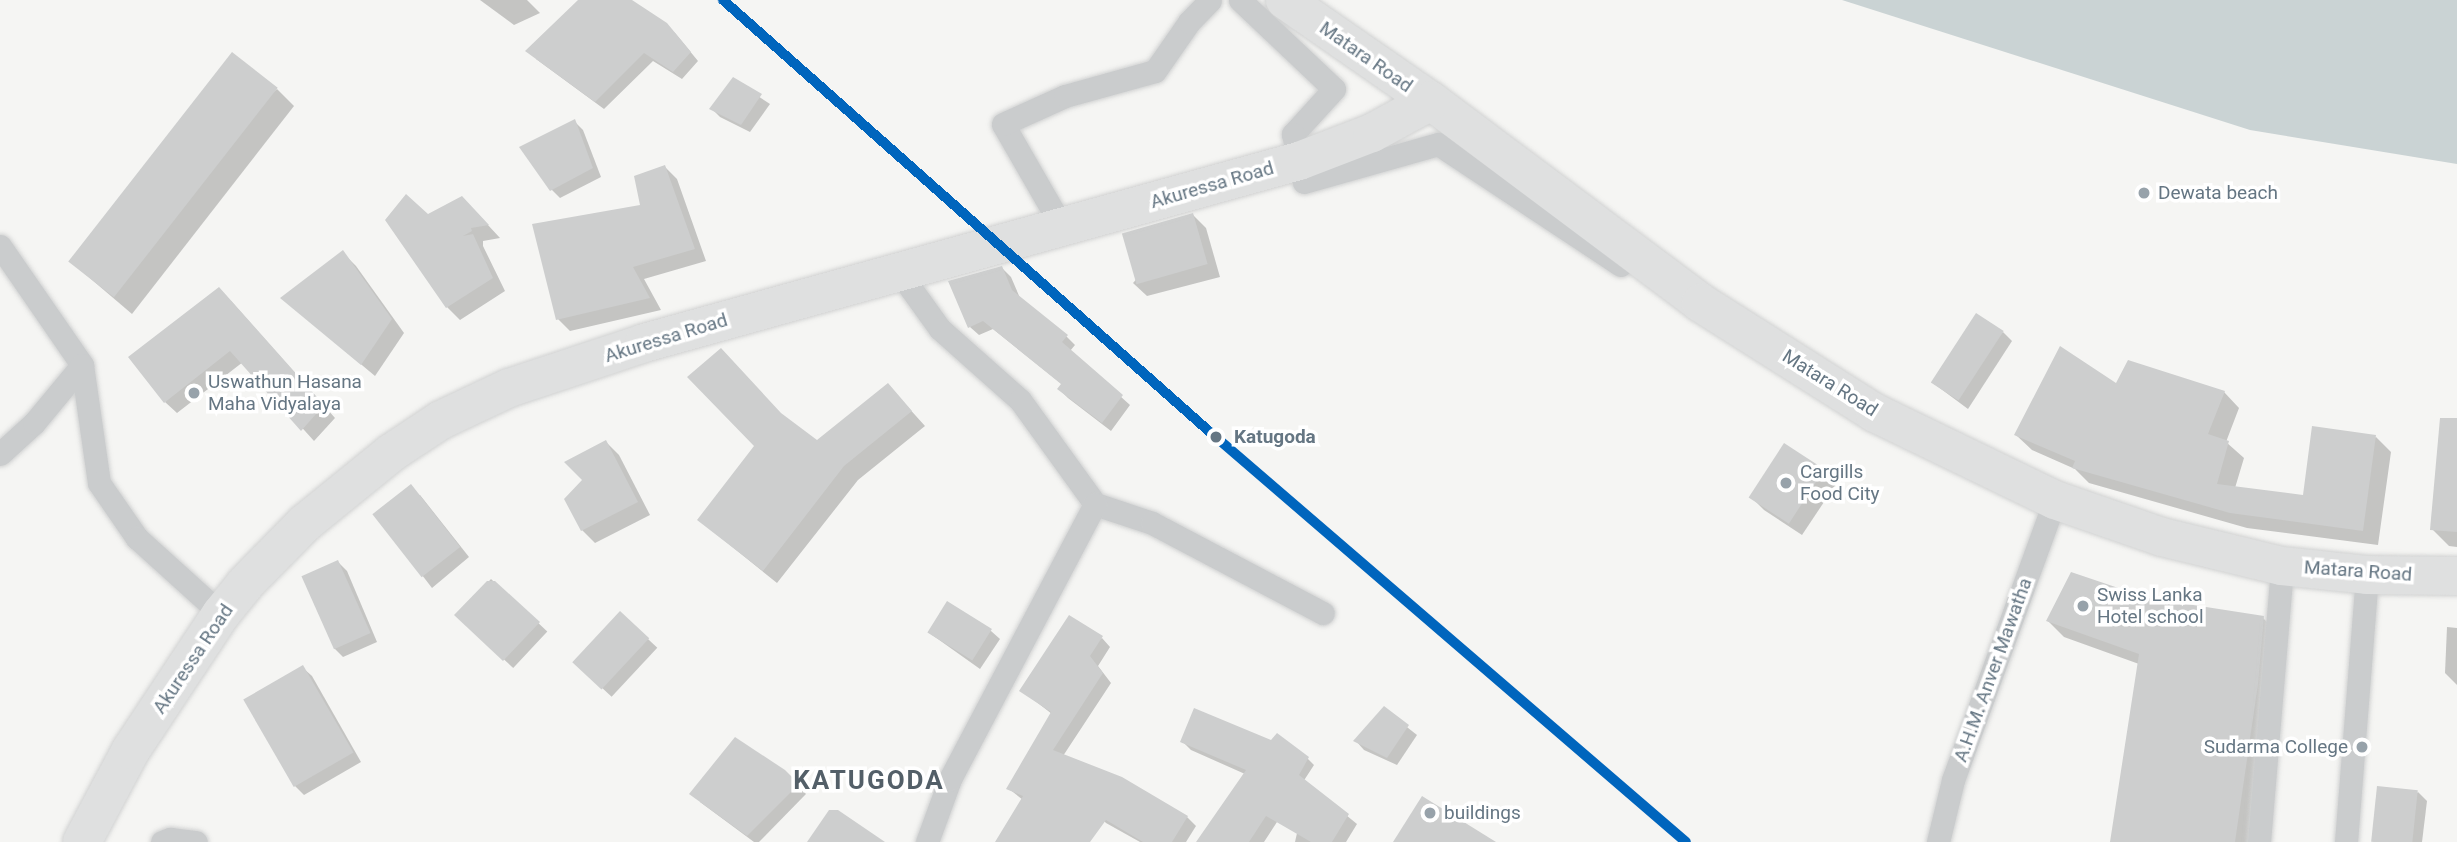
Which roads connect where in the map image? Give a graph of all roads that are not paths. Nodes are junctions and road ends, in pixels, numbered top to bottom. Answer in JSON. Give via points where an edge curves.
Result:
{"nodes":[{"id":1,"x":1210,"y":0,"type":"edge"},
{"id":2,"x":1240,"y":0,"type":"edge"},
{"id":3,"x":1285,"y":0,"type":"edge"},
{"id":4,"x":1431,"y":101,"type":"junction"},
{"id":5,"x":1299,"y":161,"type":"junction"},
{"id":6,"x":1061,"y":225,"type":"junction"},
{"id":7,"x":0,"y":246,"type":"edge"},
{"id":8,"x":900,"y":272,"type":"junction"},
{"id":9,"x":1701,"y":303,"type":"junction"},
{"id":10,"x":82,"y":365,"type":"junction"},
{"id":11,"x":0,"y":454,"type":"edge"},
{"id":12,"x":2055,"y":500,"type":"junction"},
{"id":13,"x":1096,"y":504,"type":"junction"},
{"id":14,"x":2282,"y":566,"type":"junction"},
{"id":15,"x":2367,"y":575,"type":"junction"},
{"id":16,"x":2457,"y":576,"type":"edge"},
{"id":17,"x":1323,"y":613,"type":"dead end"},
{"id":18,"x":221,"y":614,"type":"junction"},
{"id":19,"x":82,"y":842,"type":"edge"},
{"id":20,"x":162,"y":842,"type":"edge"},
{"id":21,"x":196,"y":842,"type":"edge"},
{"id":22,"x":927,"y":842,"type":"edge"},
{"id":23,"x":1938,"y":842,"type":"edge"},
{"id":24,"x":2259,"y":842,"type":"edge"},
{"id":25,"x":2346,"y":842,"type":"edge"}],
"edges":[{"from":1,"to":6,"type":"street","via":[[1155,71],[1065,96],[1003,124]]},
{"from":2,"to":5,"type":"street","via":[[1334,89],[1293,134]]},
{"from":3,"to":4,"type":"highway","name":"Matara Road"},
{"from":4,"to":5,"type":"highway","name":"Akuressa Road","via":[[1372,133]]},
{"from":4,"to":9,"type":"highway","name":"Matara Road"},
{"from":5,"to":6,"type":"highway","name":"Akuressa Road"},
{"from":5,"to":9,"type":"street","via":[[1304,182],[1438,144],[1687,309]]},
{"from":6,"to":8,"type":"highway","name":"Akuressa Road"},
{"from":7,"to":10,"type":"street"},
{"from":8,"to":13,"type":"street","via":[[940,329],[1020,400]]},
{"from":8,"to":18,"type":"highway","name":"Akuressa Road","via":[[644,343],[441,419],[305,523]]},
{"from":9,"to":12,"type":"highway","name":"Matara Road","via":[[1875,412]]},
{"from":10,"to":11,"type":"street","via":[[34,423]]},
{"from":10,"to":18,"type":"street","via":[[99,483],[137,538]]},
{"from":12,"to":14,"type":"highway","name":"Matara Road","via":[[2162,537]]},
{"from":12,"to":23,"type":"street","name":"A.H.M. Anver Mawatha","via":[[1953,780]]},
{"from":13,"to":17,"type":"street","via":[[1152,523]]},
{"from":13,"to":22,"type":"street","via":[[950,779]]},
{"from":14,"to":15,"type":"highway","name":"Matara Road"},
{"from":14,"to":24,"type":"street"},
{"from":15,"to":16,"type":"highway","name":"Matara Road"},
{"from":15,"to":25,"type":"street"},
{"from":18,"to":19,"type":"highway","name":"Akuressa Road","via":[[131,750]]},
{"from":20,"to":21,"type":"street"}]}
